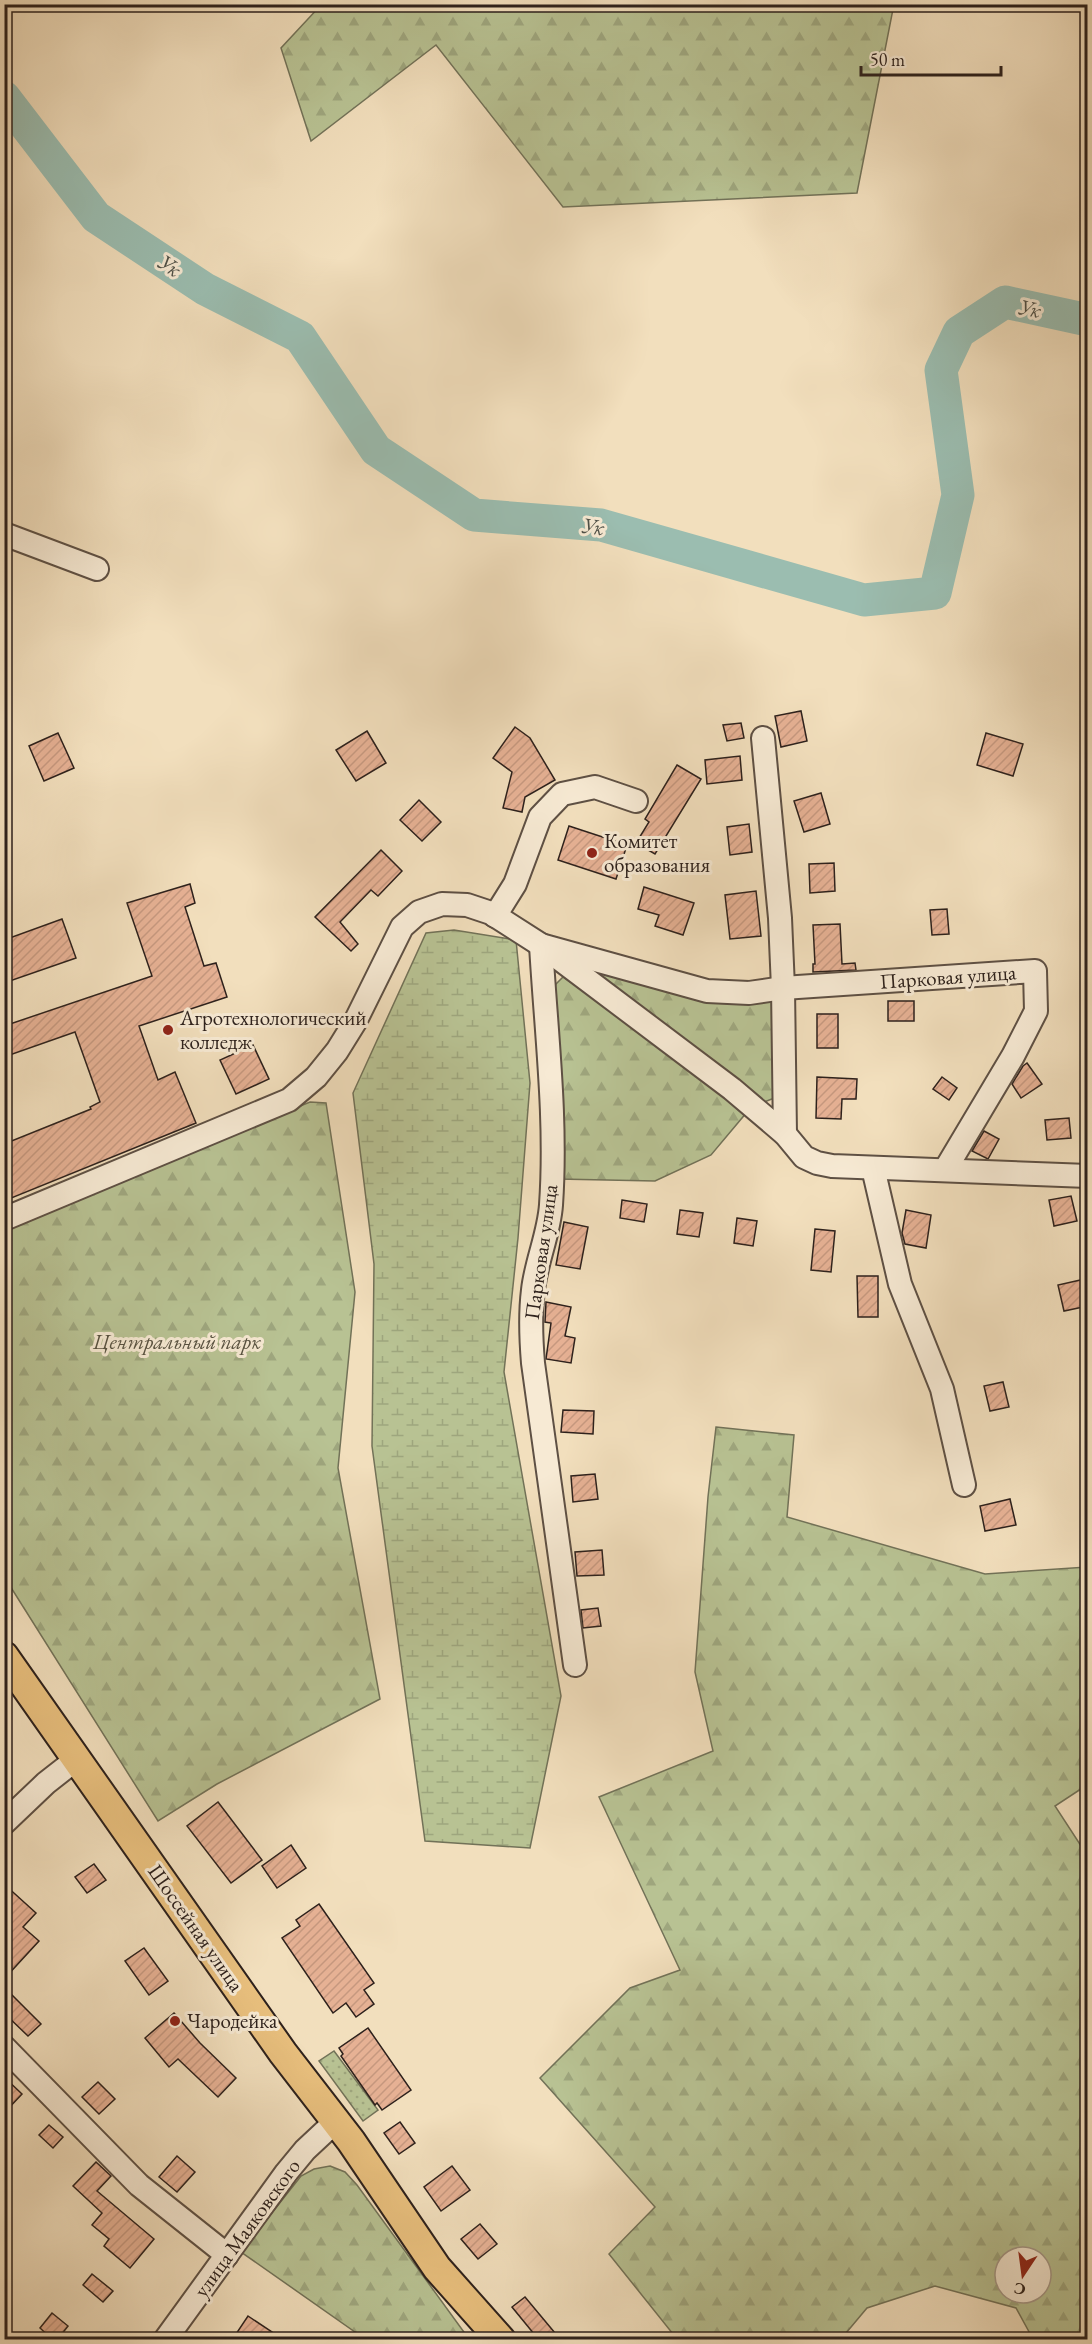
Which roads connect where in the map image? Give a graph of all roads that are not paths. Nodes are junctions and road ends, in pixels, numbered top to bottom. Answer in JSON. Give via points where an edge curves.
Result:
{"nodes":[{"id":1,"x":4,"y":534,"type":"edge"},
{"id":2,"x":97,"y":569,"type":"dead end"},
{"id":3,"x":763,"y":738,"type":"dead end"},
{"id":4,"x":636,"y":801,"type":"dead end"},
{"id":5,"x":495,"y":916,"type":"junction"},
{"id":6,"x":541,"y":945,"type":"junction"},
{"id":7,"x":783,"y":988,"type":"junction"},
{"id":8,"x":785,"y":1134,"type":"junction"},
{"id":9,"x":873,"y":1168,"type":"junction"},
{"id":10,"x":945,"y":1170,"type":"junction"},
{"id":11,"x":1088,"y":1176,"type":"edge"},
{"id":12,"x":4,"y":1219,"type":"edge"},
{"id":13,"x":964,"y":1485,"type":"dead end"},
{"id":14,"x":4,"y":1656,"type":"edge"},
{"id":15,"x":575,"y":1665,"type":"dead end"},
{"id":16,"x":78,"y":1758,"type":"junction"},
{"id":17,"x":4,"y":1823,"type":"edge"},
{"id":18,"x":4,"y":2046,"type":"edge"},
{"id":19,"x":335,"y":2122,"type":"junction"},
{"id":20,"x":227,"y":2255,"type":"junction"},
{"id":21,"x":165,"y":2340,"type":"edge"},
{"id":22,"x":501,"y":2340,"type":"edge"}],
"edges":[{"from":1,"to":2,"type":"street"},
{"from":3,"to":7,"type":"street"},
{"from":4,"to":5,"type":"street","via":[[595,787],[562,794],[540,816],[516,884]]},
{"from":5,"to":6,"type":"street","name":"Парковая улица"},
{"from":5,"to":12,"type":"street","name":"Парковая улица","via":[[467,905],[442,904],[419,912],[402,927],[337,1051],[316,1077],[289,1100]]},
{"from":6,"to":7,"type":"street","name":"Парковая улица","via":[[707,991],[749,993]]},
{"from":6,"to":8,"type":"street","name":"Парковая улица","via":[[732,1089]]},
{"from":6,"to":15,"type":"street","name":"Парковая улица","via":[[553,1154],[551,1208],[533,1289],[532,1363]]},
{"from":7,"to":8,"type":"street"},
{"from":7,"to":10,"type":"street","name":"Парковая улица","via":[[1035,971],[1036,1011]]},
{"from":8,"to":9,"type":"street","name":"Парковая улица","via":[[804,1157],[817,1163]]},
{"from":9,"to":10,"type":"street","name":"Парковая улица"},
{"from":9,"to":13,"type":"street","via":[[900,1284],[942,1389]]},
{"from":10,"to":11,"type":"street","name":"Парковая улица"},
{"from":14,"to":16,"type":"main road","name":"Шоссейная улица"},
{"from":16,"to":17,"type":"street"},
{"from":16,"to":19,"type":"main road","name":"Шоссейная улица"},
{"from":18,"to":20,"type":"street","via":[[139,2185]]},
{"from":19,"to":20,"type":"street","name":"улица Маяковского","via":[[286,2173]]},
{"from":19,"to":22,"type":"main road","name":"Шоссейная улица","via":[[436,2268]]},
{"from":20,"to":21,"type":"street","name":"улица Маяковского"}]}
